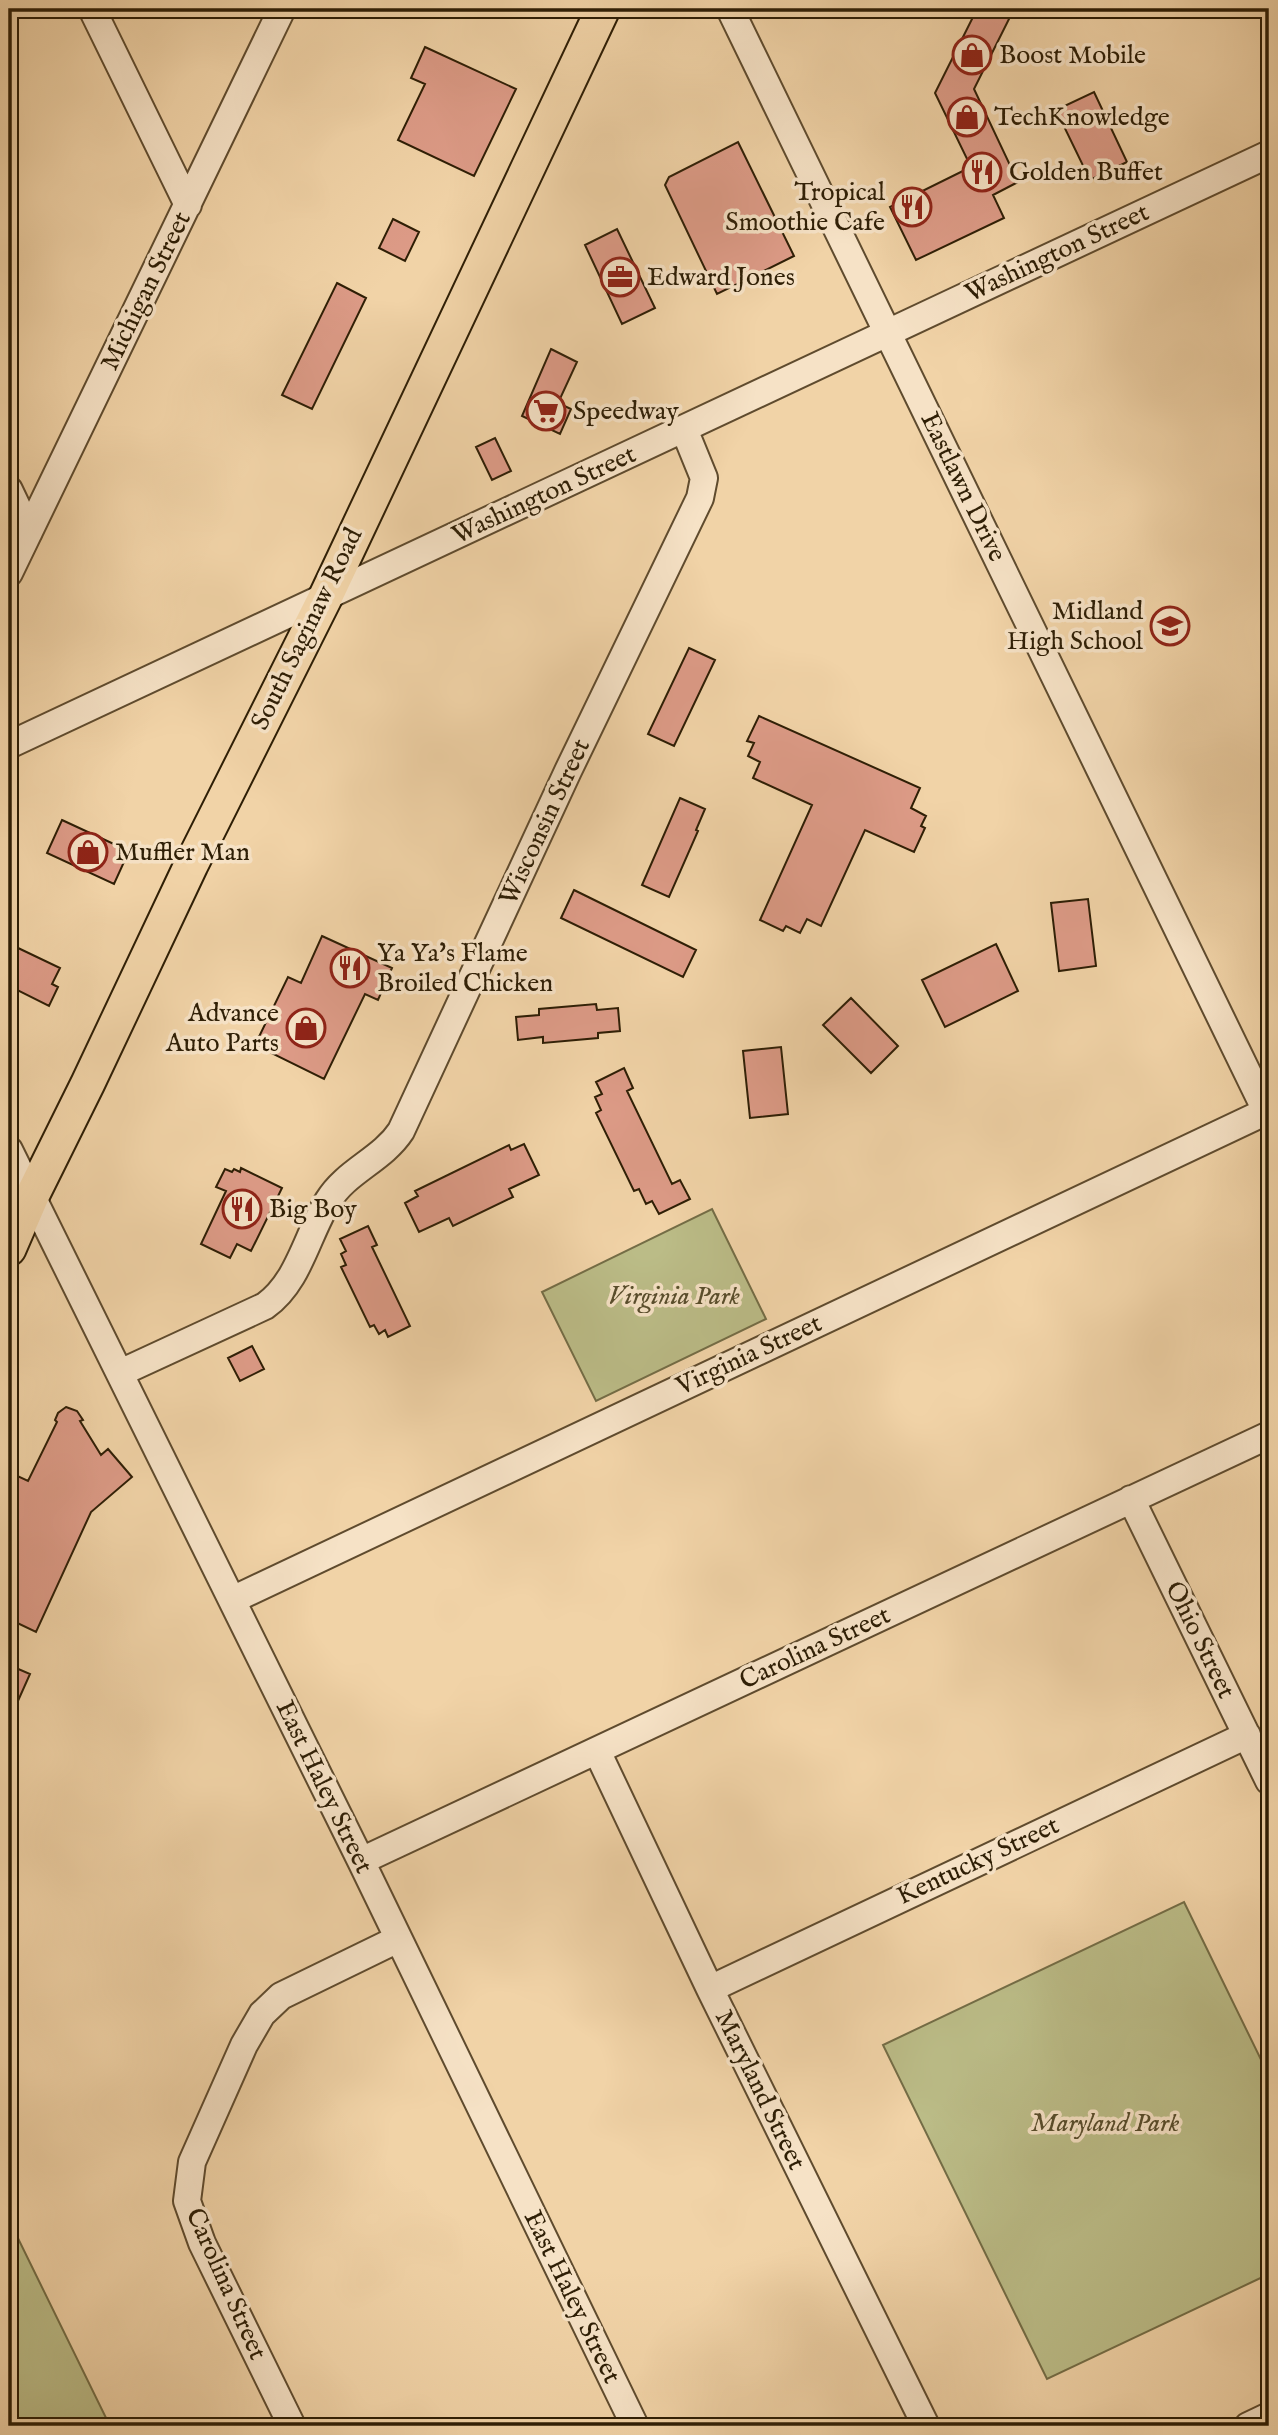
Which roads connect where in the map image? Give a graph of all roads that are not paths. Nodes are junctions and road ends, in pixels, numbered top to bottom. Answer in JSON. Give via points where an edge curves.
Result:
{"nodes":[{"id":1,"x":92,"y":9,"type":"edge"},
{"id":2,"x":282,"y":9,"type":"edge"},
{"id":3,"x":603,"y":9,"type":"edge"},
{"id":4,"x":730,"y":9,"type":"edge"},
{"id":5,"x":1269,"y":154,"type":"edge"},
{"id":6,"x":188,"y":205,"type":"junction"},
{"id":7,"x":888,"y":333,"type":"junction"},
{"id":8,"x":684,"y":429,"type":"junction"},
{"id":9,"x":9,"y":490,"type":"edge"},
{"id":10,"x":29,"y":531,"type":"junction"},
{"id":11,"x":9,"y":573,"type":"edge"},
{"id":12,"x":325,"y":598,"type":"junction"},
{"id":13,"x":9,"y":745,"type":"edge"},
{"id":14,"x":1268,"y":1114,"type":"edge"},
{"id":15,"x":9,"y":1150,"type":"edge"},
{"id":16,"x":32,"y":1196,"type":"junction"},
{"id":17,"x":9,"y":1249,"type":"edge"},
{"id":18,"x":120,"y":1373,"type":"junction"},
{"id":19,"x":1269,"y":1435,"type":"edge"},
{"id":20,"x":1131,"y":1499,"type":"junction"},
{"id":21,"x":232,"y":1600,"type":"junction"},
{"id":22,"x":1247,"y":1735,"type":"junction"},
{"id":23,"x":597,"y":1751,"type":"junction"},
{"id":24,"x":1269,"y":1781,"type":"edge"},
{"id":25,"x":360,"y":1861,"type":"junction"},
{"id":26,"x":398,"y":1939,"type":"junction"},
{"id":27,"x":710,"y":1989,"type":"junction"},
{"id":28,"x":1269,"y":2416,"type":"edge"},
{"id":29,"x":292,"y":2426,"type":"edge"},
{"id":30,"x":635,"y":2426,"type":"edge"},
{"id":31,"x":926,"y":2426,"type":"edge"},
{"id":32,"x":1248,"y":2426,"type":"edge"}],
"edges":[{"from":1,"to":6,"type":"street"},
{"from":2,"to":6,"type":"street","name":"Michigan Street"},
{"from":3,"to":12,"type":"main road","name":"South Saginaw Road"},
{"from":4,"to":7,"type":"street","name":"Eastlawn Drive"},
{"from":5,"to":7,"type":"street","name":"Washington Street"},
{"from":6,"to":10,"type":"street","name":"Michigan Street"},
{"from":7,"to":8,"type":"street","name":"Washington Street"},
{"from":7,"to":14,"type":"street","name":"Eastlawn Drive"},
{"from":8,"to":12,"type":"street","name":"Washington Street"},
{"from":8,"to":18,"type":"street","name":"Wisconsin Street","via":[[704,478],[700,498],[401,1131],[390,1147],[348,1176],[328,1199],[291,1276],[274,1299]]},
{"from":9,"to":10,"type":"street"},
{"from":10,"to":11,"type":"street","name":"Michigan Street"},
{"from":12,"to":13,"type":"street","name":"Washington Street"},
{"from":12,"to":16,"type":"main road","name":"South Saginaw Road"},
{"from":14,"to":21,"type":"street","name":"Virginia Street"},
{"from":15,"to":16,"type":"street","name":"East Haley Street"},
{"from":16,"to":17,"type":"main road","name":"South Saginaw Road"},
{"from":16,"to":18,"type":"street","name":"East Haley Street"},
{"from":18,"to":21,"type":"street","name":"East Haley Street"},
{"from":19,"to":20,"type":"street","name":"Carolina Street"},
{"from":20,"to":22,"type":"street","name":"Ohio Street"},
{"from":20,"to":23,"type":"street","name":"Carolina Street"},
{"from":21,"to":25,"type":"street","name":"East Haley Street"},
{"from":22,"to":24,"type":"street","name":"Ohio Street"},
{"from":22,"to":27,"type":"street","name":"Kentucky Street"},
{"from":23,"to":25,"type":"street","name":"Carolina Street"},
{"from":23,"to":27,"type":"street","name":"Maryland Street"},
{"from":25,"to":26,"type":"street","name":"East Haley Street"},
{"from":26,"to":29,"type":"street","name":"Carolina Street","via":[[281,1996],[262,2014],[192,2162],[187,2201],[202,2243]]},
{"from":26,"to":30,"type":"street","name":"East Haley Street"},
{"from":27,"to":31,"type":"street","name":"Maryland Street"},
{"from":28,"to":32,"type":"street"}]}
